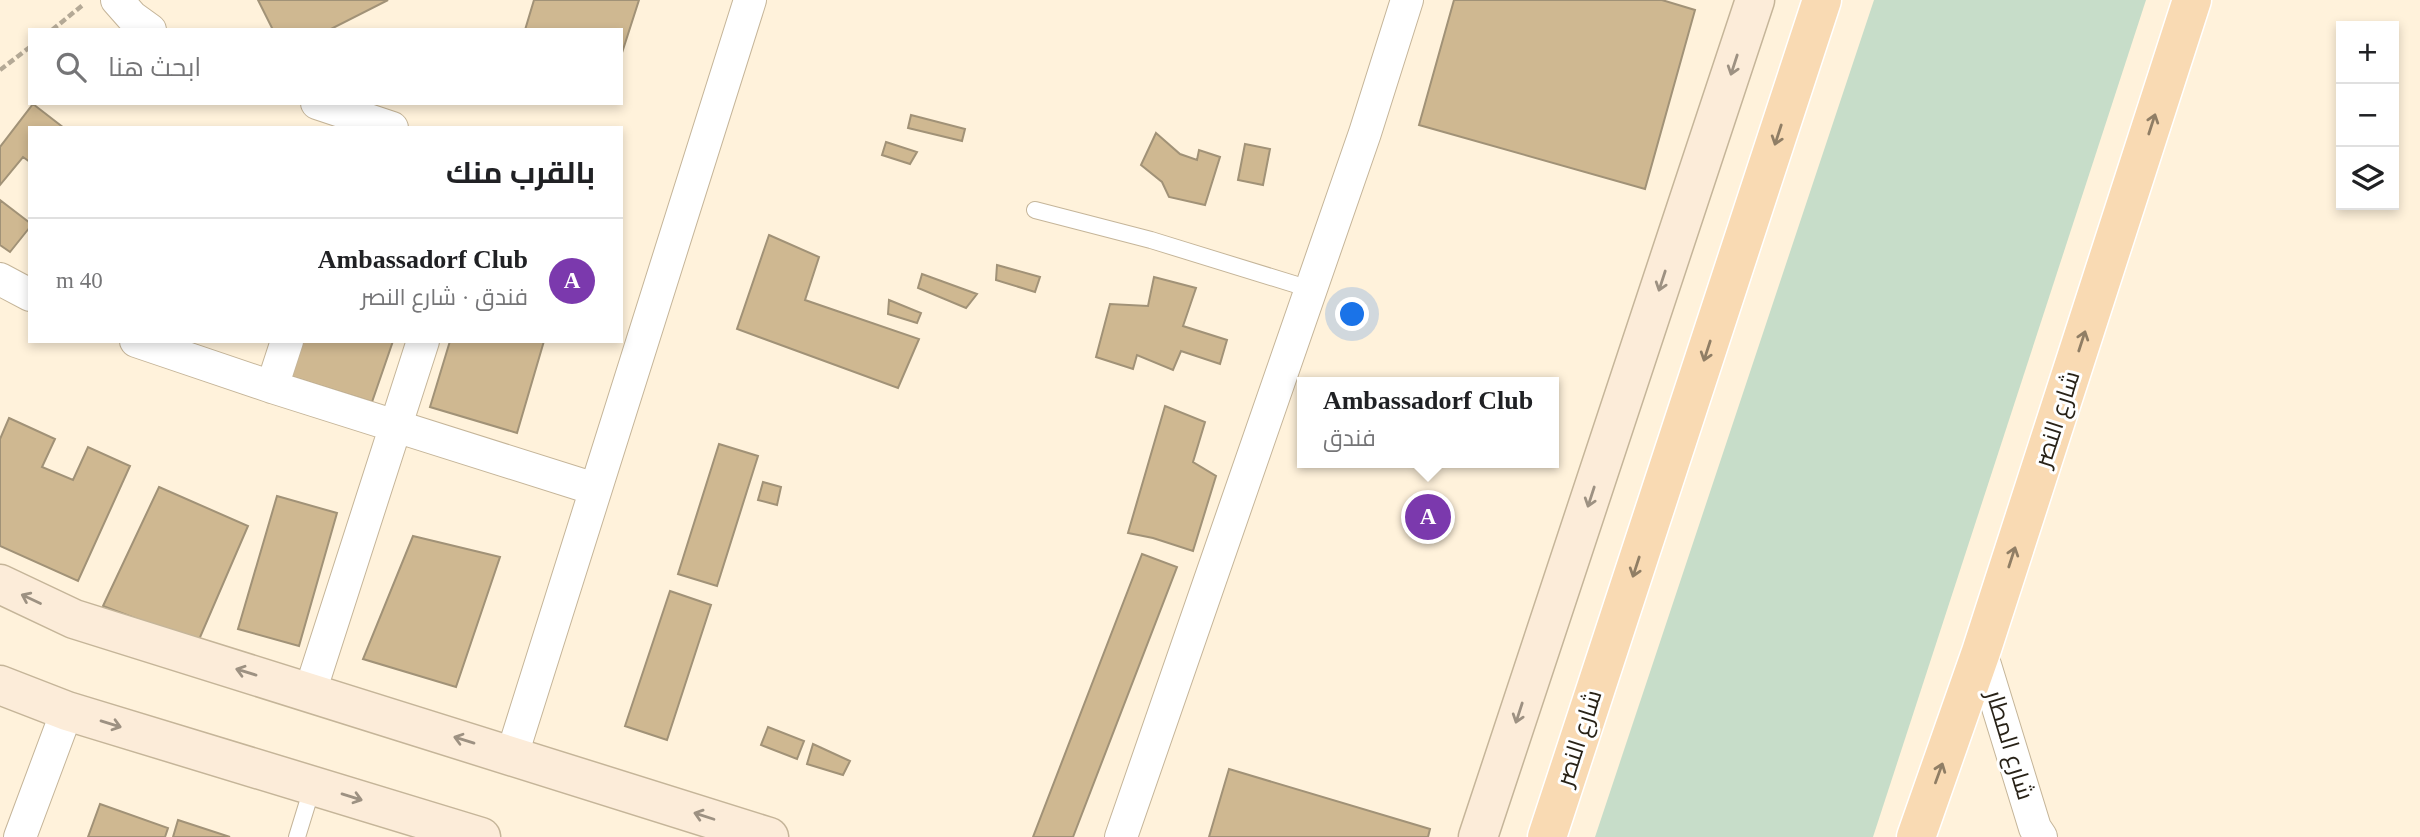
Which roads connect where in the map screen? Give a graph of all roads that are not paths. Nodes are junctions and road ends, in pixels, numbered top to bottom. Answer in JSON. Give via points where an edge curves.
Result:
{"nodes":[{"id":1,"x":117,"y":0,"type":"edge"},
{"id":2,"x":750,"y":0,"type":"edge"},
{"id":3,"x":1407,"y":0,"type":"edge"},
{"id":4,"x":1755,"y":0,"type":"edge"},
{"id":5,"x":1822,"y":0,"type":"edge"},
{"id":6,"x":2192,"y":0,"type":"edge"},
{"id":7,"x":147,"y":28,"type":"edge"},
{"id":8,"x":321,"y":105,"type":"edge"},
{"id":9,"x":356,"y":122,"type":"edge"},
{"id":10,"x":381,"y":126,"type":"edge"},
{"id":11,"x":1035,"y":210,"type":"dead end"},
{"id":12,"x":0,"y":279,"type":"edge"},
{"id":13,"x":1310,"y":289,"type":"junction"},
{"id":14,"x":28,"y":294,"type":"edge"},
{"id":15,"x":142,"y":343,"type":"edge"},
{"id":16,"x":286,"y":343,"type":"edge"},
{"id":17,"x":422,"y":343,"type":"edge"},
{"id":18,"x":272,"y":387,"type":"junction"},
{"id":19,"x":396,"y":425,"type":"junction"},
{"id":20,"x":595,"y":489,"type":"junction"},
{"id":21,"x":0,"y":584,"type":"edge"},
{"id":22,"x":1981,"y":652,"type":"junction"},
{"id":23,"x":0,"y":685,"type":"edge"},
{"id":24,"x":310,"y":692,"type":"junction"},
{"id":25,"x":67,"y":711,"type":"junction"},
{"id":26,"x":512,"y":755,"type":"junction"},
{"id":27,"x":313,"y":785,"type":"junction"},
{"id":28,"x":20,"y":837,"type":"edge"},
{"id":29,"x":298,"y":837,"type":"edge"},
{"id":30,"x":481,"y":837,"type":"edge"},
{"id":31,"x":769,"y":837,"type":"edge"},
{"id":32,"x":1121,"y":837,"type":"edge"},
{"id":33,"x":1478,"y":837,"type":"edge"},
{"id":34,"x":1547,"y":837,"type":"edge"},
{"id":35,"x":1916,"y":837,"type":"edge"},
{"id":36,"x":2041,"y":837,"type":"edge"}],
"edges":[{"from":1,"to":7,"type":"street"},
{"from":2,"to":20,"type":"street"},
{"from":3,"to":13,"type":"street"},
{"from":4,"to":33,"type":"street","one_way":true},
{"from":5,"to":34,"type":"main road","name":"شارع النصر","one_way":true},
{"from":22,"to":6,"type":"main road","name":"شارع النصر","one_way":true},
{"from":8,"to":9,"type":"street"},
{"from":9,"to":10,"type":"street"},
{"from":11,"to":13,"type":"lane"},
{"from":12,"to":14,"type":"street"},
{"from":13,"to":32,"type":"street"},
{"from":15,"to":18,"type":"street"},
{"from":16,"to":18,"type":"street"},
{"from":17,"to":19,"type":"street"},
{"from":18,"to":19,"type":"street"},
{"from":19,"to":20,"type":"street"},
{"from":19,"to":24,"type":"street"},
{"from":20,"to":26,"type":"street"},
{"from":24,"to":21,"type":"street","one_way":true,"via":[[74,619]]},
{"from":35,"to":22,"type":"main road","name":"شارع النصر","one_way":true},
{"from":22,"to":36,"type":"street","name":"شارع المطار"},
{"from":23,"to":25,"type":"street"},
{"from":26,"to":24,"type":"street","one_way":true},
{"from":25,"to":27,"type":"street","one_way":true},
{"from":25,"to":28,"type":"street"},
{"from":31,"to":26,"type":"street","one_way":true},
{"from":27,"to":29,"type":"lane"},
{"from":27,"to":30,"type":"street","one_way":true}]}
